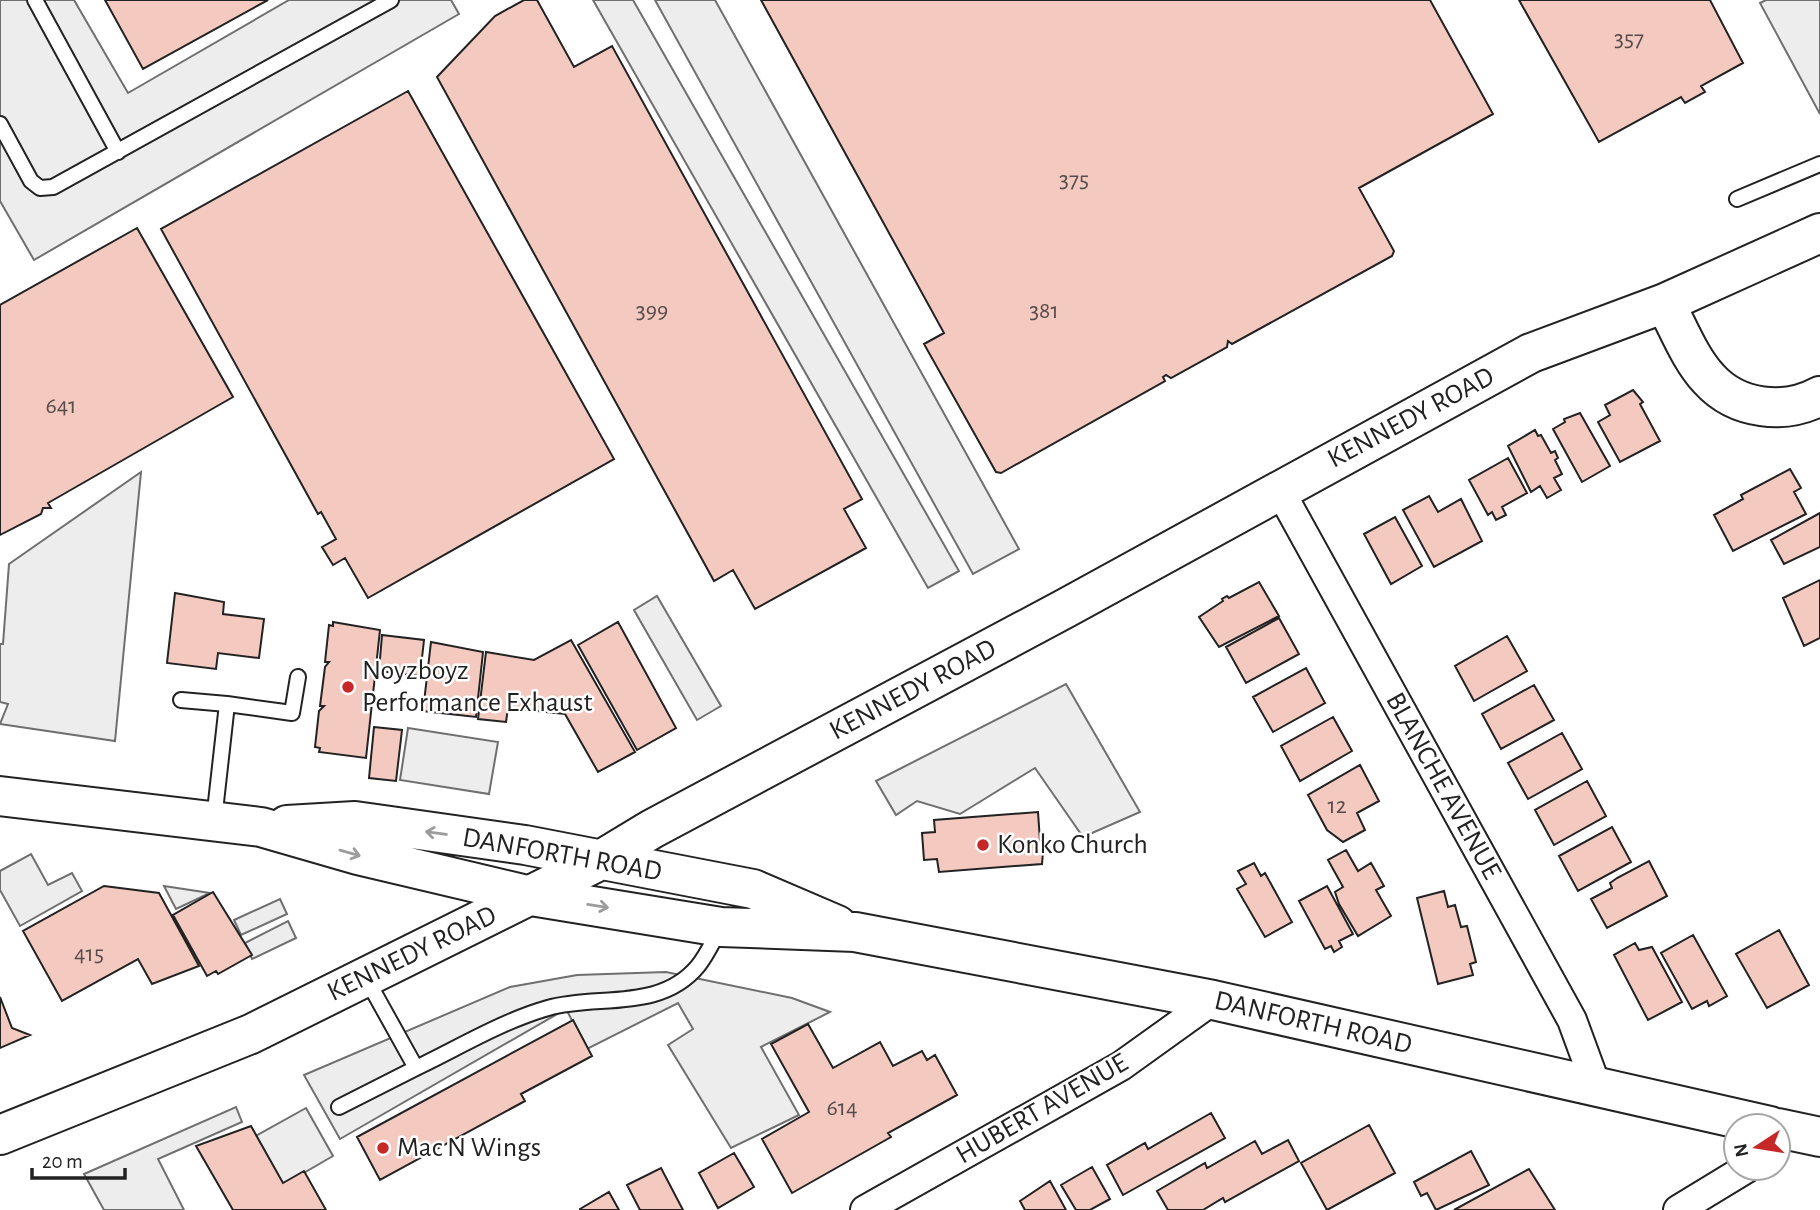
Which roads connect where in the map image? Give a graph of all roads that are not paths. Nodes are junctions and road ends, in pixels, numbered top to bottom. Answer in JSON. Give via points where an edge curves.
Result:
{"nodes":[{"id":1,"x":35,"y":0,"type":"edge"},
{"id":2,"x":391,"y":0,"type":"edge"},
{"id":3,"x":0,"y":124,"type":"edge"},
{"id":4,"x":118,"y":152,"type":"junction"},
{"id":5,"x":1820,"y":164,"type":"edge"},
{"id":6,"x":1737,"y":199,"type":"dead end"},
{"id":7,"x":1820,"y":233,"type":"edge"},
{"id":8,"x":1665,"y":303,"type":"junction"},
{"id":9,"x":1820,"y":396,"type":"edge"},
{"id":10,"x":1279,"y":489,"type":"junction"},
{"id":11,"x":298,"y":677,"type":"dead end"},
{"id":12,"x":181,"y":700,"type":"dead end"},
{"id":13,"x":227,"y":704,"type":"junction"},
{"id":14,"x":0,"y":796,"type":"edge"},
{"id":15,"x":214,"y":821,"type":"junction"},
{"id":16,"x":261,"y":827,"type":"junction"},
{"id":17,"x":599,"y":861,"type":"junction"},
{"id":18,"x":531,"y":896,"type":"junction"},
{"id":19,"x":721,"y":927,"type":"junction"},
{"id":20,"x":855,"y":932,"type":"junction"},
{"id":21,"x":366,"y":977,"type":"junction"},
{"id":22,"x":1213,"y":1000,"type":"junction"},
{"id":23,"x":416,"y":1068,"type":"junction"},
{"id":24,"x":1597,"y":1088,"type":"junction"},
{"id":25,"x":339,"y":1107,"type":"dead end"},
{"id":26,"x":1722,"y":1118,"type":"edge"},
{"id":27,"x":0,"y":1135,"type":"edge"},
{"id":28,"x":1724,"y":1182,"type":"edge"},
{"id":29,"x":865,"y":1210,"type":"edge"},
{"id":30,"x":1678,"y":1210,"type":"edge"}],
"edges":[{"from":1,"to":4,"type":"lane"},
{"from":2,"to":4,"type":"lane"},
{"from":3,"to":4,"type":"lane","via":[[40,188],[53,187]]},
{"from":5,"to":6,"type":"lane"},
{"from":7,"to":8,"type":"main road","name":"KENNEDY ROAD"},
{"from":8,"to":9,"type":"main road","via":[[1709,379],[1735,398],[1771,408],[1803,405]]},
{"from":8,"to":10,"type":"main road","name":"KENNEDY ROAD","via":[[1531,353]]},
{"from":10,"to":17,"type":"main road","name":"KENNEDY ROAD"},
{"from":10,"to":24,"type":"street","name":"BLANCHE AVENUE","via":[[1572,1020]]},
{"from":11,"to":13,"type":"lane","via":[[292,713]]},
{"from":12,"to":13,"type":"lane"},
{"from":13,"to":15,"type":"lane"},
{"from":14,"to":15,"type":"main road","name":"DANFORTH ROAD"},
{"from":15,"to":16,"type":"main road","name":"DANFORTH ROAD"},
{"from":17,"to":16,"type":"main road","name":"DANFORTH ROAD","one_way":true,"via":[[525,845],[355,821]]},
{"from":16,"to":18,"type":"main road","name":"DANFORTH ROAD","one_way":true},
{"from":17,"to":18,"type":"main road","name":"KENNEDY ROAD"},
{"from":17,"to":20,"type":"main road","name":"DANFORTH ROAD","via":[[753,890]]},
{"from":18,"to":19,"type":"main road","name":"DANFORTH ROAD","one_way":true},
{"from":18,"to":21,"type":"main road","name":"KENNEDY ROAD"},
{"from":19,"to":20,"type":"main road","name":"DANFORTH ROAD"},
{"from":19,"to":23,"type":"lane","via":[[698,966],[675,986],[649,996],[613,1002],[576,1001],[545,1009]]},
{"from":20,"to":22,"type":"main road","name":"DANFORTH ROAD"},
{"from":21,"to":23,"type":"lane"},
{"from":21,"to":27,"type":"main road","name":"KENNEDY ROAD","via":[[251,1034]]},
{"from":22,"to":24,"type":"main road","name":"DANFORTH ROAD"},
{"from":22,"to":29,"type":"street","name":"HUBERT AVENUE","via":[[1121,1066]]},
{"from":23,"to":25,"type":"lane"},
{"from":24,"to":26,"type":"main road","name":"DANFORTH ROAD"},
{"from":28,"to":30,"type":"street"}]}
